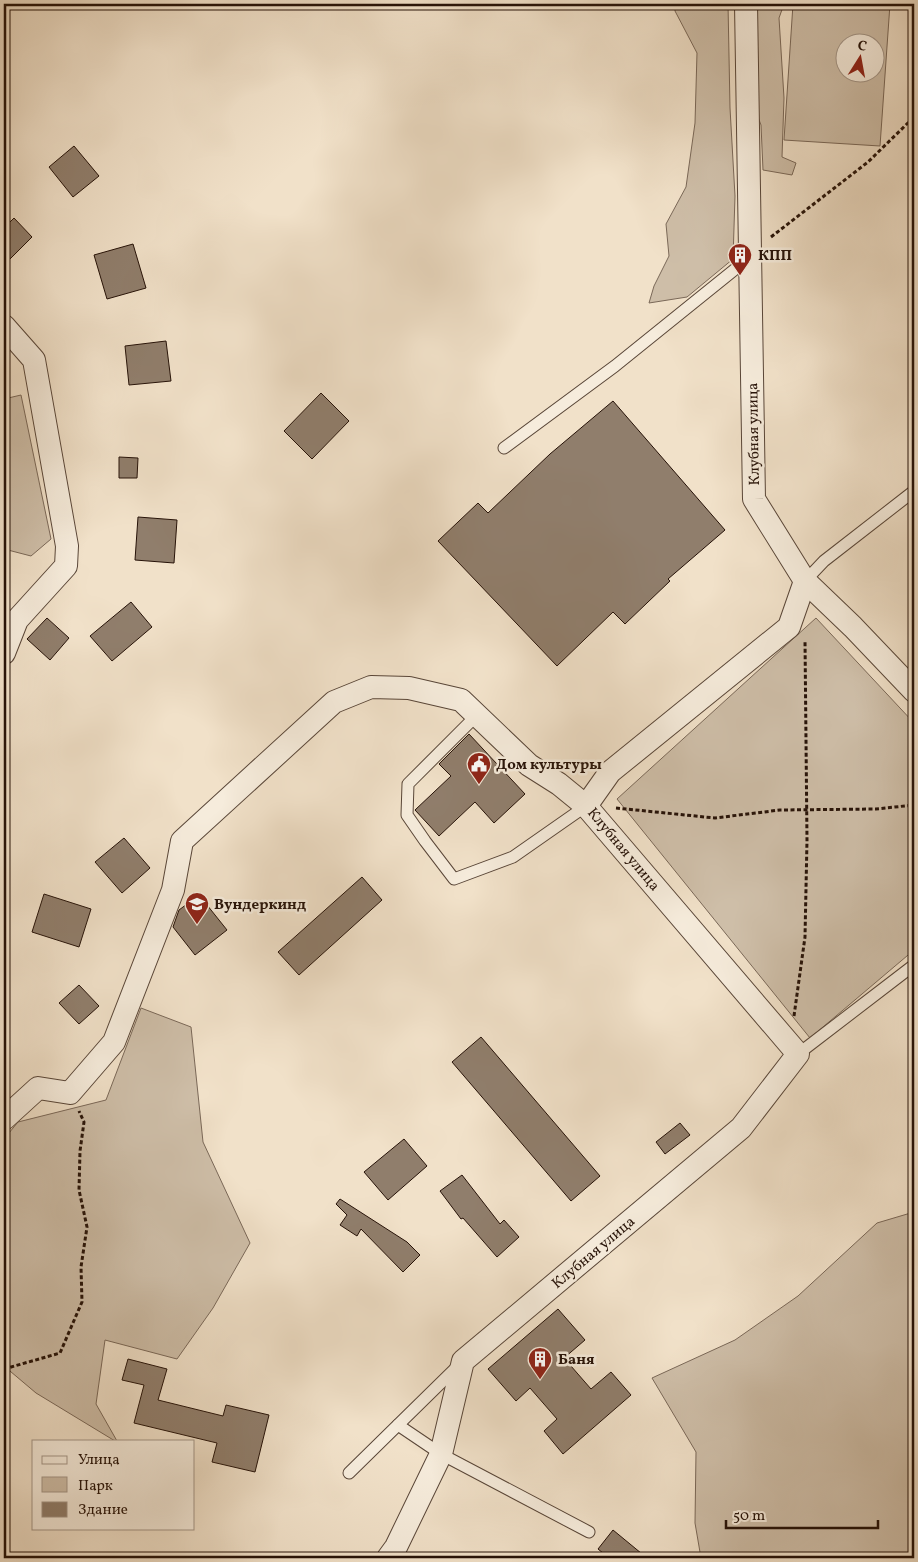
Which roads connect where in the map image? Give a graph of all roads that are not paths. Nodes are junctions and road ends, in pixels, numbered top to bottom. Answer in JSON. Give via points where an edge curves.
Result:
{"nodes":[{"id":1,"x":749,"y":9,"type":"edge"},
{"id":2,"x":751,"y":257,"type":"junction"},
{"id":3,"x":4,"y":326,"type":"edge"},
{"id":4,"x":504,"y":448,"type":"dead end"},
{"id":5,"x":914,"y":491,"type":"edge"},
{"id":6,"x":805,"y":580,"type":"junction"},
{"id":7,"x":4,"y":653,"type":"edge"},
{"id":8,"x":914,"y":691,"type":"edge"},
{"id":9,"x":476,"y":716,"type":"junction"},
{"id":10,"x":586,"y":806,"type":"junction"},
{"id":11,"x":914,"y":964,"type":"edge"},
{"id":12,"x":798,"y":1054,"type":"junction"},
{"id":13,"x":4,"y":1119,"type":"edge"},
{"id":14,"x":463,"y":1362,"type":"junction"},
{"id":15,"x":398,"y":1425,"type":"junction"},
{"id":16,"x":442,"y":1454,"type":"junction"},
{"id":17,"x":349,"y":1473,"type":"dead end"},
{"id":18,"x":589,"y":1532,"type":"dead end"},
{"id":19,"x":388,"y":1558,"type":"edge"}],
"edges":[{"from":1,"to":2,"type":"street","name":"Клубная улица"},
{"from":2,"to":4,"type":"lane","via":[[615,366]]},
{"from":2,"to":6,"type":"street","name":"Клубная улица","via":[[754,499]]},
{"from":3,"to":7,"type":"street","via":[[34,360],[67,546],[66,566],[18,620]]},
{"from":5,"to":6,"type":"lane","via":[[824,561]]},
{"from":6,"to":8,"type":"street"},
{"from":6,"to":10,"type":"street","name":"Клубная улица","via":[[790,627],[610,772]]},
{"from":9,"to":10,"type":"street","via":[[529,765]]},
{"from":9,"to":10,"type":"lane","via":[[408,784],[407,814],[424,842],[454,879],[513,857]]},
{"from":9,"to":13,"type":"street","via":[[461,700],[409,688],[371,687],[334,702],[182,841],[173,890],[114,1042],[70,1093],[38,1088]]},
{"from":10,"to":12,"type":"street","name":"Клубная улица"},
{"from":11,"to":12,"type":"lane"},
{"from":12,"to":14,"type":"street","name":"Клубная улица","via":[[740,1128]]},
{"from":14,"to":15,"type":"lane"},
{"from":14,"to":16,"type":"street"},
{"from":15,"to":16,"type":"lane"},
{"from":15,"to":17,"type":"lane"},
{"from":16,"to":18,"type":"lane"},
{"from":16,"to":19,"type":"street"}]}
